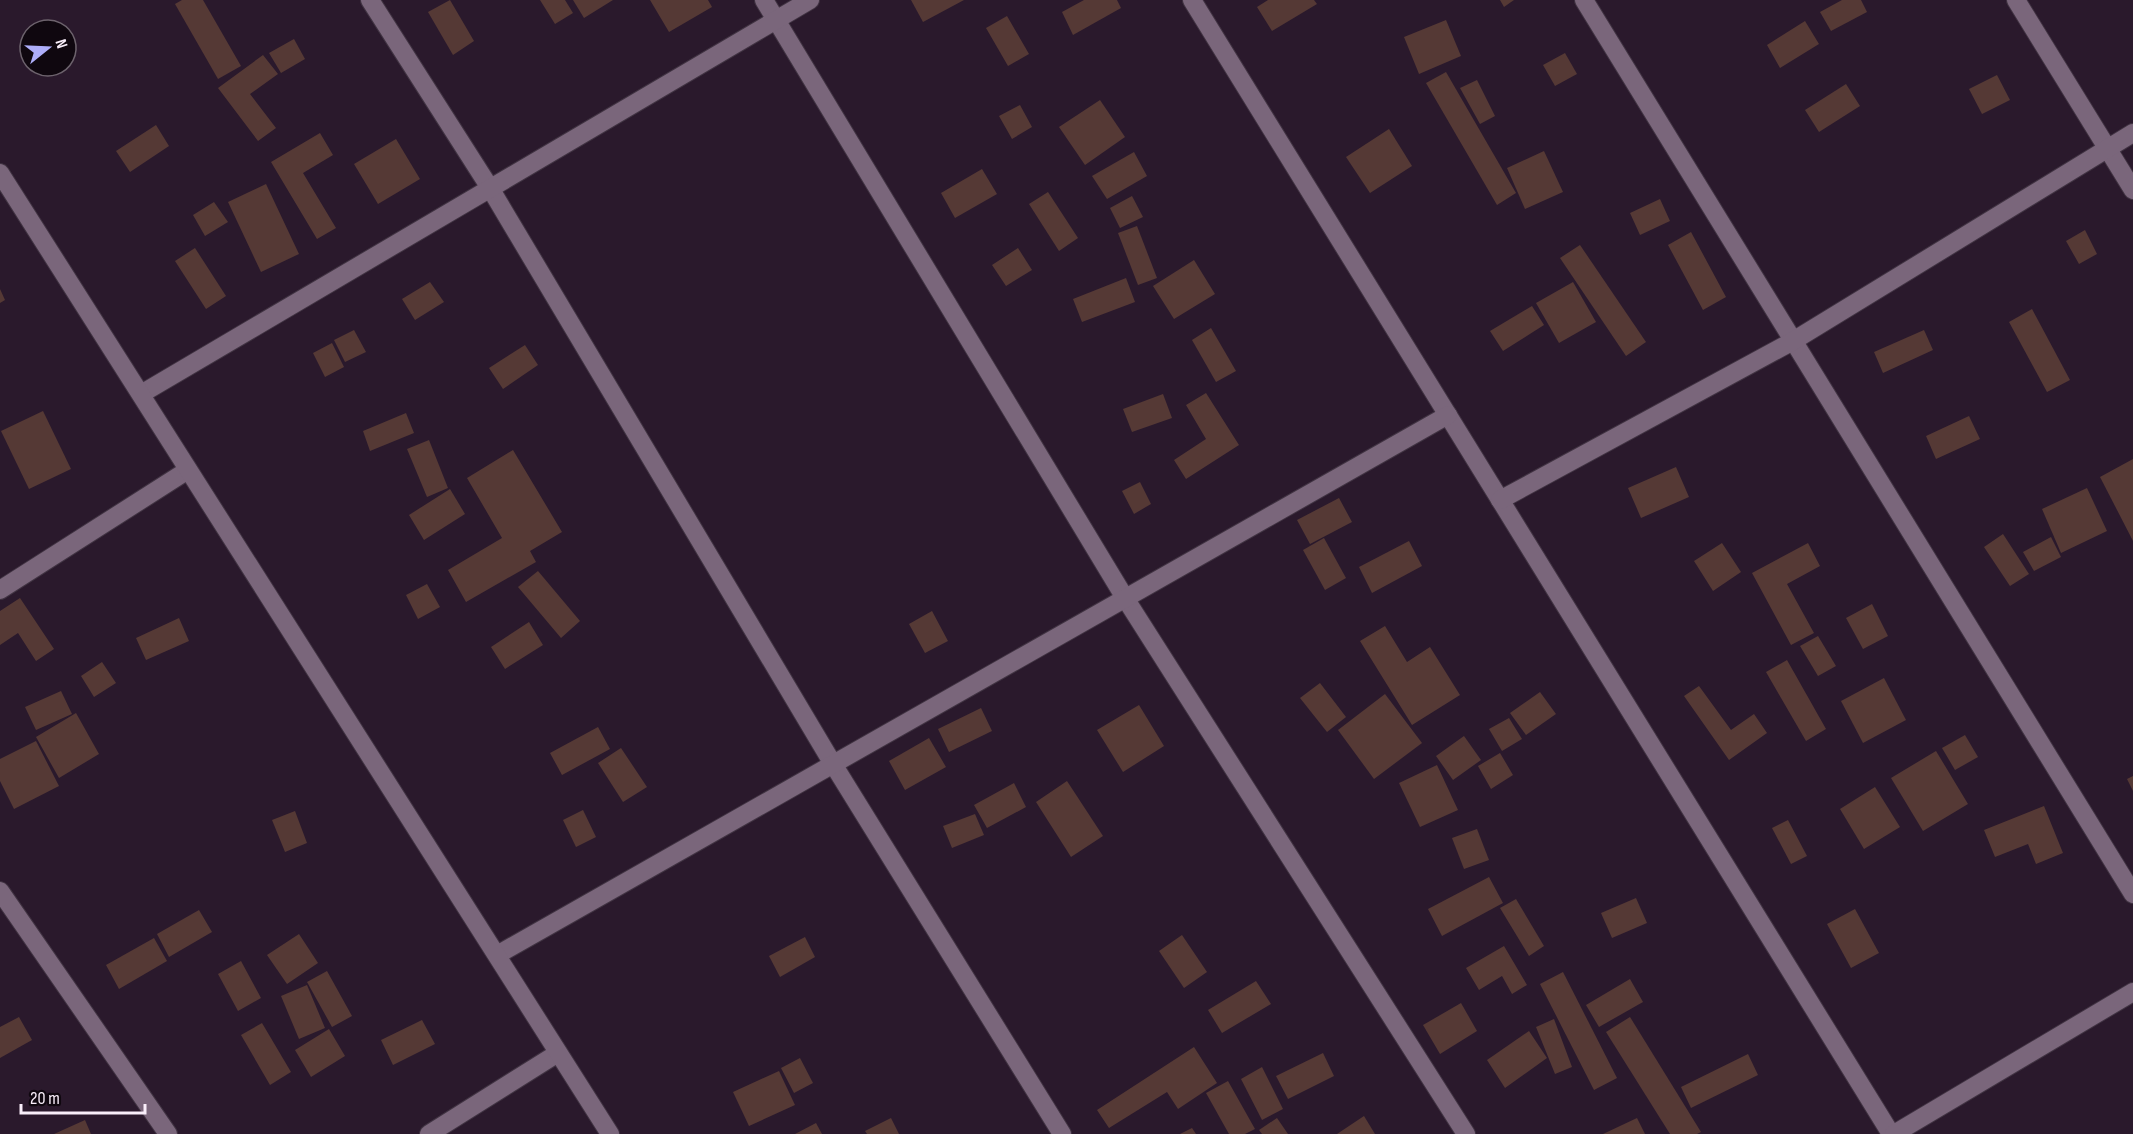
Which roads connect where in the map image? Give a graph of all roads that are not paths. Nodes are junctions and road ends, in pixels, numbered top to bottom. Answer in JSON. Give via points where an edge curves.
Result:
{"nodes":[{"id":1,"x":370,"y":0,"type":"edge"},
{"id":2,"x":764,"y":0,"type":"edge"},
{"id":3,"x":810,"y":0,"type":"edge"},
{"id":4,"x":1192,"y":0,"type":"edge"},
{"id":5,"x":1584,"y":0,"type":"edge"},
{"id":6,"x":2016,"y":0,"type":"edge"},
{"id":7,"x":776,"y":20,"type":"junction"},
{"id":8,"x":2133,"y":133,"type":"edge"},
{"id":9,"x":2109,"y":148,"type":"junction"},
{"id":10,"x":0,"y":173,"type":"edge"},
{"id":11,"x":490,"y":188,"type":"junction"},
{"id":12,"x":2133,"y":190,"type":"edge"},
{"id":13,"x":1793,"y":341,"type":"junction"},
{"id":14,"x":141,"y":394,"type":"junction"},
{"id":15,"x":1448,"y":415,"type":"junction"},
{"id":16,"x":188,"y":470,"type":"junction"},
{"id":17,"x":1500,"y":500,"type":"junction"},
{"id":18,"x":0,"y":590,"type":"edge"},
{"id":19,"x":1125,"y":598,"type":"junction"},
{"id":20,"x":833,"y":764,"type":"junction"},
{"id":21,"x":0,"y":891,"type":"edge"},
{"id":22,"x":2133,"y":894,"type":"edge"},
{"id":23,"x":497,"y":955,"type":"junction"},
{"id":24,"x":2133,"y":992,"type":"edge"},
{"id":25,"x":558,"y":1053,"type":"junction"},
{"id":26,"x":168,"y":1134,"type":"edge"},
{"id":27,"x":429,"y":1134,"type":"edge"},
{"id":28,"x":610,"y":1134,"type":"edge"},
{"id":29,"x":1062,"y":1134,"type":"edge"},
{"id":30,"x":1466,"y":1134,"type":"edge"},
{"id":31,"x":1893,"y":1134,"type":"edge"}],
"edges":[{"from":1,"to":11,"type":"street"},
{"from":2,"to":7,"type":"street"},
{"from":3,"to":7,"type":"street"},
{"from":4,"to":15,"type":"street"},
{"from":5,"to":13,"type":"street"},
{"from":6,"to":9,"type":"street"},
{"from":7,"to":11,"type":"street"},
{"from":7,"to":19,"type":"street"},
{"from":8,"to":9,"type":"street"},
{"from":9,"to":12,"type":"street"},
{"from":9,"to":13,"type":"street"},
{"from":10,"to":14,"type":"street"},
{"from":11,"to":14,"type":"street"},
{"from":11,"to":20,"type":"street"},
{"from":13,"to":17,"type":"street"},
{"from":13,"to":22,"type":"street"},
{"from":14,"to":16,"type":"street"},
{"from":15,"to":17,"type":"street"},
{"from":15,"to":19,"type":"street"},
{"from":16,"to":18,"type":"street"},
{"from":16,"to":23,"type":"street"},
{"from":17,"to":31,"type":"street"},
{"from":19,"to":20,"type":"street"},
{"from":19,"to":30,"type":"street"},
{"from":20,"to":23,"type":"street"},
{"from":20,"to":29,"type":"street"},
{"from":21,"to":26,"type":"street"},
{"from":23,"to":25,"type":"street"},
{"from":24,"to":31,"type":"street"},
{"from":25,"to":27,"type":"street"},
{"from":25,"to":28,"type":"street"}]}
